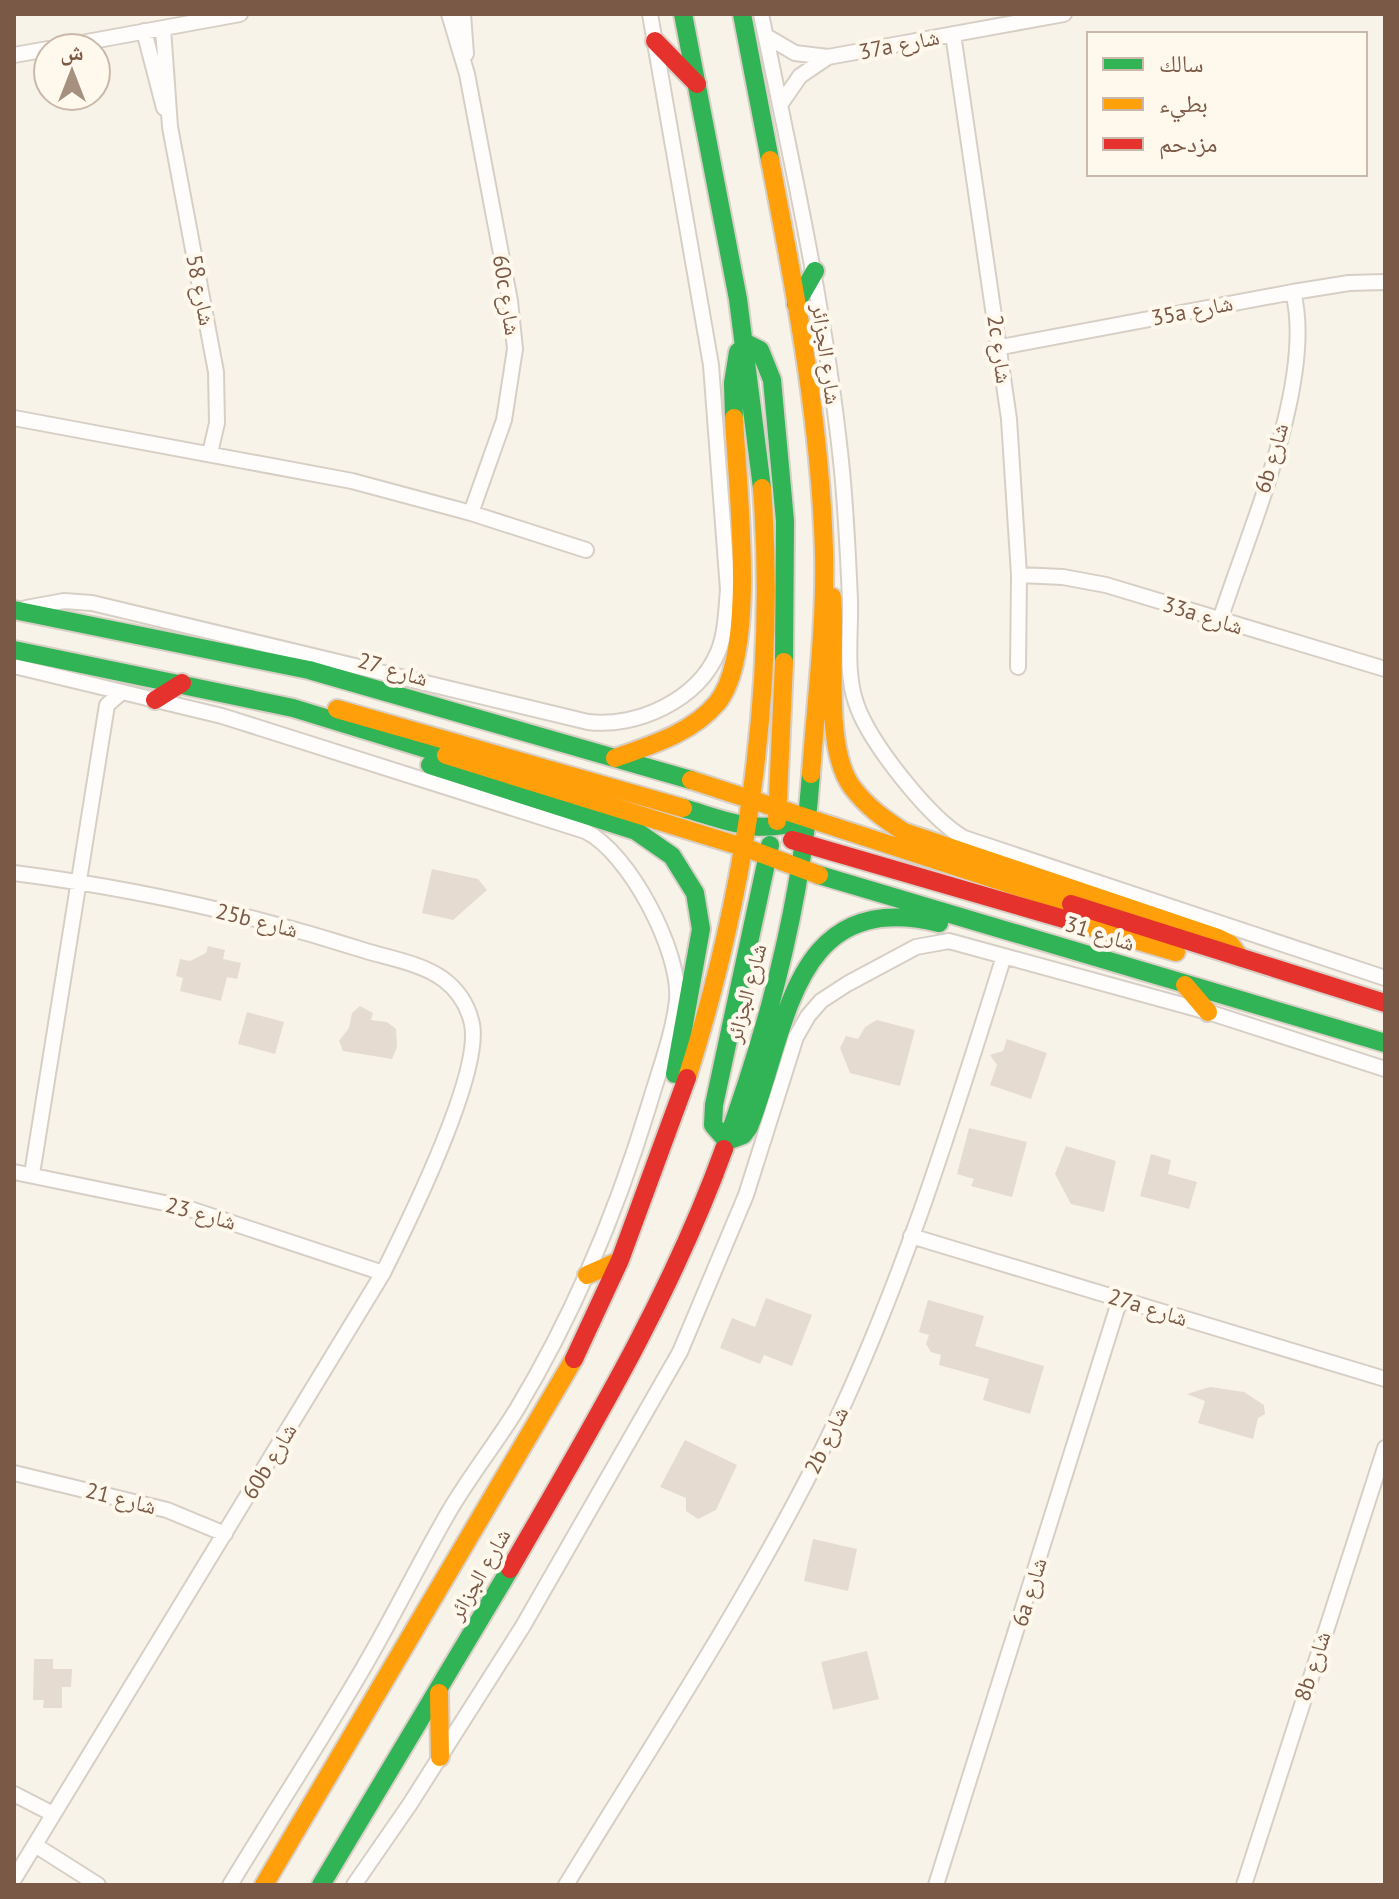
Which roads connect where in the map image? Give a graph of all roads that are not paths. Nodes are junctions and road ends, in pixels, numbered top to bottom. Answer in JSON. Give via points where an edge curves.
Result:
{"nodes":[{"id":1,"x":240,"y":14,"type":"edge"},
{"id":2,"x":449,"y":14,"type":"edge"},
{"id":3,"x":463,"y":14,"type":"edge"},
{"id":4,"x":650,"y":14,"type":"edge"},
{"id":5,"x":683,"y":14,"type":"edge"},
{"id":6,"x":742,"y":14,"type":"edge"},
{"id":7,"x":761,"y":14,"type":"edge"},
{"id":8,"x":1064,"y":14,"type":"edge"},
{"id":9,"x":163,"y":28,"type":"junction"},
{"id":10,"x":144,"y":31,"type":"junction"},
{"id":11,"x":953,"y":34,"type":"junction"},
{"id":12,"x":766,"y":36,"type":"junction"},
{"id":13,"x":112,"y":37,"type":"edge"},
{"id":14,"x":655,"y":41,"type":"junction"},
{"id":15,"x":828,"y":57,"type":"junction"},
{"id":16,"x":467,"y":74,"type":"junction"},
{"id":17,"x":697,"y":85,"type":"junction"},
{"id":18,"x":780,"y":105,"type":"junction"},
{"id":19,"x":170,"y":127,"type":"junction"},
{"id":20,"x":815,"y":271,"type":"junction"},
{"id":21,"x":1385,"y":282,"type":"edge"},
{"id":22,"x":1293,"y":292,"type":"junction"},
{"id":23,"x":796,"y":304,"type":"junction"},
{"id":24,"x":748,"y":344,"type":"junction"},
{"id":25,"x":1001,"y":347,"type":"junction"},
{"id":26,"x":14,"y":418,"type":"edge"},
{"id":27,"x":210,"y":453,"type":"junction"},
{"id":28,"x":471,"y":513,"type":"junction"},
{"id":29,"x":586,"y":550,"type":"dead end"},
{"id":30,"x":824,"y":572,"type":"junction"},
{"id":31,"x":1019,"y":575,"type":"junction"},
{"id":32,"x":14,"y":610,"type":"edge"},
{"id":33,"x":1220,"y":620,"type":"junction"},
{"id":34,"x":14,"y":650,"type":"edge"},
{"id":35,"x":333,"y":660,"type":"junction"},
{"id":36,"x":14,"y":666,"type":"edge"},
{"id":37,"x":1018,"y":667,"type":"dead end"},
{"id":38,"x":1385,"y":669,"type":"edge"},
{"id":39,"x":182,"y":683,"type":"junction"},
{"id":40,"x":357,"y":683,"type":"junction"},
{"id":41,"x":122,"y":692,"type":"junction"},
{"id":42,"x":155,"y":700,"type":"junction"},
{"id":43,"x":293,"y":708,"type":"junction"},
{"id":44,"x":615,"y":758,"type":"junction"},
{"id":45,"x":752,"y":801,"type":"junction"},
{"id":46,"x":777,"y":809,"type":"junction"},
{"id":47,"x":807,"y":819,"type":"junction"},
{"id":48,"x":748,"y":827,"type":"junction"},
{"id":49,"x":773,"y":839,"type":"junction"},
{"id":50,"x":804,"y":843,"type":"junction"},
{"id":51,"x":746,"y":848,"type":"junction"},
{"id":52,"x":800,"y":869,"type":"junction"},
{"id":53,"x":14,"y":873,"type":"edge"},
{"id":54,"x":77,"y":881,"type":"junction"},
{"id":55,"x":1079,"y":951,"type":"junction"},
{"id":56,"x":1004,"y":956,"type":"junction"},
{"id":57,"x":1239,"y":959,"type":"junction"},
{"id":58,"x":1385,"y":978,"type":"edge"},
{"id":59,"x":1185,"y":985,"type":"junction"},
{"id":60,"x":1385,"y":1003,"type":"edge"},
{"id":61,"x":1208,"y":1012,"type":"junction"},
{"id":62,"x":471,"y":1021,"type":"joint"},
{"id":63,"x":1385,"y":1043,"type":"edge"},
{"id":64,"x":1385,"y":1069,"type":"edge"},
{"id":65,"x":673,"y":1119,"type":"junction"},
{"id":66,"x":727,"y":1141,"type":"junction"},
{"id":67,"x":14,"y":1172,"type":"edge"},
{"id":68,"x":32,"y":1174,"type":"junction"},
{"id":69,"x":911,"y":1236,"type":"junction"},
{"id":70,"x":619,"y":1261,"type":"junction"},
{"id":71,"x":383,"y":1273,"type":"junction"},
{"id":72,"x":587,"y":1275,"type":"junction"},
{"id":73,"x":1120,"y":1299,"type":"junction"},
{"id":74,"x":1385,"y":1379,"type":"edge"},
{"id":75,"x":1385,"y":1448,"type":"edge"},
{"id":76,"x":14,"y":1473,"type":"edge"},
{"id":77,"x":225,"y":1534,"type":"junction"},
{"id":78,"x":439,"y":1692,"type":"junction"},
{"id":79,"x":440,"y":1757,"type":"junction"},
{"id":80,"x":14,"y":1794,"type":"edge"},
{"id":81,"x":53,"y":1814,"type":"junction"},
{"id":82,"x":35,"y":1845,"type":"junction"},
{"id":83,"x":14,"y":1879,"type":"edge"},
{"id":84,"x":98,"y":1885,"type":"edge"},
{"id":85,"x":230,"y":1885,"type":"edge"},
{"id":86,"x":264,"y":1885,"type":"edge"},
{"id":87,"x":321,"y":1885,"type":"edge"},
{"id":88,"x":354,"y":1885,"type":"edge"},
{"id":89,"x":566,"y":1885,"type":"edge"},
{"id":90,"x":936,"y":1885,"type":"edge"},
{"id":91,"x":1244,"y":1885,"type":"edge"}],
"edges":[{"from":1,"to":9,"type":"street"},
{"from":2,"to":16,"type":"street","name":"60c شارع"},
{"from":3,"to":16,"type":"street","name":"60c شارع"},
{"from":4,"to":14,"type":"street"},
{"from":5,"to":17,"type":"main road","name":"شارع الجزائر"},
{"from":6,"to":23,"type":"main road","name":"شارع الجزائر"},
{"from":7,"to":12,"type":"street"},
{"from":8,"to":11,"type":"street","name":"37a شارع"},
{"from":9,"to":10,"type":"street"},
{"from":9,"to":19,"type":"street","name":"شارع 58"},
{"from":10,"to":13,"type":"street"},
{"from":10,"to":19,"type":"street","name":"شارع 58"},
{"from":11,"to":15,"type":"street","name":"37a شارع"},
{"from":11,"to":25,"type":"street","name":"2c شارع"},
{"from":12,"to":15,"type":"street","name":"37a شارع","via":[[795,53]]},
{"from":12,"to":18,"type":"street"},
{"from":14,"to":17,"type":"main road"},
{"from":14,"to":35,"type":"street","via":[[711,365],[728,590],[718,653],[668,706],[607,724]]},
{"from":15,"to":18,"type":"street","name":"37a شارع","via":[[800,76]]},
{"from":16,"to":28,"type":"street","name":"60c شارع","via":[[515,349],[504,420]]},
{"from":17,"to":24,"type":"main road","name":"شارع الجزائر"},
{"from":18,"to":20,"type":"street"},
{"from":19,"to":27,"type":"street","name":"شارع 58","via":[[216,372],[217,423]]},
{"from":20,"to":23,"type":"main road"},
{"from":20,"to":58,"type":"street","via":[[842,474],[852,691],[867,724],[924,805],[950,830],[986,848]]},
{"from":21,"to":22,"type":"street","name":"35a شارع"},
{"from":22,"to":25,"type":"street","name":"35a شارع"},
{"from":22,"to":33,"type":"street","name":"6b شارع","via":[[1300,335],[1294,374],[1275,453]]},
{"from":23,"to":30,"type":"main road","name":"شارع الجزائر","via":[[819,469]]},
{"from":24,"to":44,"type":"main road","via":[[738,352],[733,383],[740,659],[718,704],[692,727]]},
{"from":24,"to":45,"type":"main road","name":"شارع الجزائر","via":[[766,583]]},
{"from":24,"to":46,"type":"main road","via":[[760,350],[772,380],[785,521]]},
{"from":25,"to":31,"type":"street","name":"2c شارع"},
{"from":26,"to":27,"type":"street"},
{"from":27,"to":28,"type":"street","via":[[352,481]]},
{"from":28,"to":29,"type":"street"},
{"from":30,"to":47,"type":"main road","name":"شارع الجزائر"},
{"from":30,"to":57,"type":"main road","via":[[834,609],[835,750],[850,785],[868,808],[884,822],[930,842],[1218,938],[1238,951]]},
{"from":31,"to":33,"type":"street","name":"33a شارع","via":[[1085,581]]},
{"from":31,"to":37,"type":"street","name":"2c شارع"},
{"from":32,"to":35,"type":"street","via":[[64,601],[92,603]]},
{"from":32,"to":40,"type":"main road","name":"شارع 27"},
{"from":33,"to":38,"type":"street","name":"33a شارع"},
{"from":34,"to":39,"type":"main road"},
{"from":35,"to":40,"type":"main road"},
{"from":36,"to":41,"type":"street"},
{"from":39,"to":42,"type":"main road"},
{"from":39,"to":43,"type":"main road"},
{"from":40,"to":44,"type":"main road","name":"شارع 27"},
{"from":41,"to":42,"type":"street"},
{"from":41,"to":54,"type":"street","via":[[107,705]]},
{"from":42,"to":72,"type":"street","via":[[222,716],[569,826],[597,837],[617,856],[670,949],[677,1001],[631,1166]]},
{"from":43,"to":48,"type":"main road","via":[[312,704],[383,720]]},
{"from":43,"to":51,"type":"main road"},
{"from":43,"to":65,"type":"main road","via":[[303,719],[339,735],[636,831],[672,856],[695,893],[701,929],[675,1076]]},
{"from":44,"to":45,"type":"main road","name":"شارع 27"},
{"from":45,"to":46,"type":"main road","name":"شارع 27"},
{"from":45,"to":48,"type":"main road","name":"شارع الجزائر"},
{"from":45,"to":49,"type":"main road"},
{"from":46,"to":47,"type":"main road","name":"شارع 31"},
{"from":46,"to":49,"type":"main road"},
{"from":47,"to":49,"type":"main road"},
{"from":47,"to":50,"type":"main road","name":"شارع الجزائر"},
{"from":47,"to":57,"type":"main road","name":"شارع 31"},
{"from":48,"to":49,"type":"main road"},
{"from":48,"to":51,"type":"main road","name":"شارع الجزائر"},
{"from":49,"to":50,"type":"main road"},
{"from":49,"to":51,"type":"main road"},
{"from":49,"to":52,"type":"main road"},
{"from":49,"to":66,"type":"main road","via":[[712,1114],[718,1134]]},
{"from":50,"to":52,"type":"main road","name":"شارع الجزائر"},
{"from":50,"to":57,"type":"main road","via":[[1146,944],[1220,962]]},
{"from":51,"to":65,"type":"main road","name":"شارع الجزائر"},
{"from":52,"to":55,"type":"main road","name":"شارع 31"},
{"from":52,"to":66,"type":"main road","name":"شارع الجزائر","via":[[759,1040]]},
{"from":53,"to":54,"type":"street","name":"25b شارع"},
{"from":54,"to":62,"type":"street","name":"25b شارع","via":[[301,930],[428,971],[456,990]]},
{"from":54,"to":68,"type":"street"},
{"from":55,"to":59,"type":"main road","name":"شارع 31"},
{"from":55,"to":66,"type":"main road","via":[[1041,950],[898,915],[857,923],[805,962],[754,1117],[743,1135]]},
{"from":56,"to":61,"type":"street"},
{"from":56,"to":69,"type":"street","name":"2b شارع"},
{"from":56,"to":79,"type":"street","via":[[949,941],[924,944],[847,984],[808,1016],[796,1037],[746,1195],[680,1352],[523,1626]]},
{"from":57,"to":60,"type":"main road","name":"شارع 31"},
{"from":59,"to":61,"type":"main road"},
{"from":59,"to":63,"type":"main road","name":"شارع 31"},
{"from":61,"to":64,"type":"street"},
{"from":62,"to":71,"type":"street","name":"60b شارع","via":[[474,1038],[467,1071],[428,1178]]},
{"from":65,"to":70,"type":"main road","name":"شارع الجزائر"},
{"from":66,"to":78,"type":"main road","name":"شارع الجزائر","via":[[695,1224],[622,1375]]},
{"from":67,"to":68,"type":"street","name":"شارع 23"},
{"from":68,"to":71,"type":"street","name":"شارع 23","via":[[184,1207]]},
{"from":69,"to":73,"type":"street","name":"27a شارع"},
{"from":69,"to":89,"type":"street","name":"2b شارع","via":[[807,1480],[749,1586]]},
{"from":70,"to":72,"type":"main road"},
{"from":70,"to":86,"type":"main road","name":"شارع الجزائر","via":[[576,1355]]},
{"from":71,"to":77,"type":"street","name":"60b شارع"},
{"from":72,"to":85,"type":"street","via":[[515,1412],[447,1515],[368,1660]]},
{"from":73,"to":74,"type":"street","name":"27a شارع"},
{"from":73,"to":90,"type":"street","name":"6a شارع"},
{"from":75,"to":91,"type":"street","name":"8b شارع"},
{"from":76,"to":77,"type":"street","name":"شارع 21","via":[[167,1510]]},
{"from":77,"to":81,"type":"street","name":"60b شارع"},
{"from":78,"to":79,"type":"main road"},
{"from":78,"to":87,"type":"main road","name":"شارع الجزائر"},
{"from":79,"to":88,"type":"street"},
{"from":80,"to":81,"type":"street"},
{"from":81,"to":82,"type":"street","name":"60b شارع"},
{"from":82,"to":83,"type":"street","name":"60b شارع"},
{"from":82,"to":84,"type":"street"}]}
